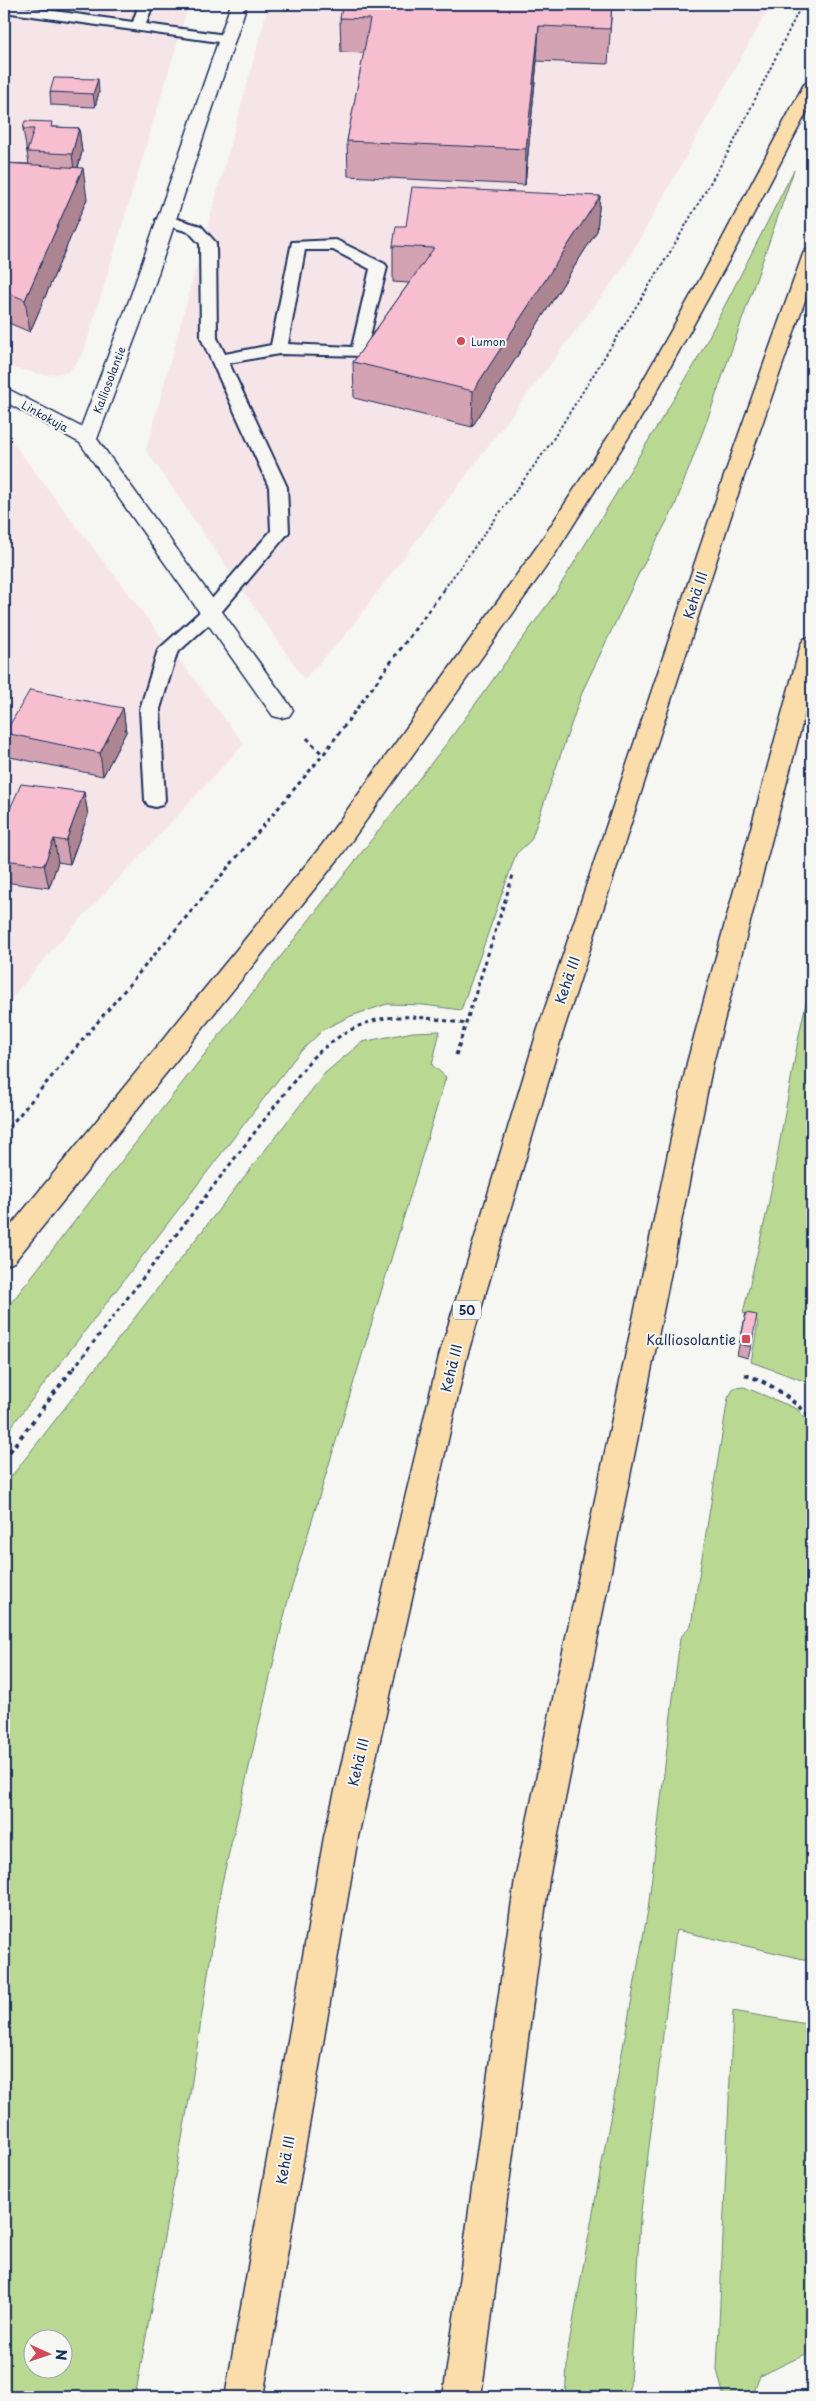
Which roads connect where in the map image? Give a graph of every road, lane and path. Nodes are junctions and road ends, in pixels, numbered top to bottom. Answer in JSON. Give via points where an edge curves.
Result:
{"nodes":[{"id":1,"x":146,"y":4,"type":"edge"},
{"id":2,"x":238,"y":4,"type":"edge"},
{"id":3,"x":802,"y":4,"type":"edge"},
{"id":4,"x":4,"y":8,"type":"edge"},
{"id":5,"x":138,"y":27,"type":"junction"},
{"id":6,"x":226,"y":39,"type":"junction"},
{"id":7,"x":812,"y":86,"type":"edge"},
{"id":8,"x":164,"y":220,"type":"junction"},
{"id":9,"x":812,"y":254,"type":"edge"},
{"id":10,"x":280,"y":349,"type":"junction"},
{"id":11,"x":220,"y":360,"type":"junction"},
{"id":12,"x":4,"y":393,"type":"edge"},
{"id":13,"x":87,"y":440,"type":"junction"},
{"id":14,"x":210,"y":613,"type":"junction"},
{"id":15,"x":812,"y":644,"type":"edge"},
{"id":16,"x":281,"y":710,"type":"dead end"},
{"id":17,"x":155,"y":800,"type":"dead end"},
{"id":18,"x":514,"y":872,"type":"dead end"},
{"id":19,"x":466,"y":1024,"type":"junction"},
{"id":20,"x":456,"y":1055,"type":"dead end"},
{"id":21,"x":4,"y":1133,"type":"edge"},
{"id":22,"x":4,"y":1254,"type":"edge"},
{"id":23,"x":745,"y":1374,"type":"dead end"},
{"id":24,"x":812,"y":1419,"type":"edge"},
{"id":25,"x":4,"y":1458,"type":"edge"},
{"id":26,"x":244,"y":2397,"type":"edge"},
{"id":27,"x":462,"y":2397,"type":"edge"}],
"edges":[{"from":1,"to":5,"type":"lane"},
{"from":2,"to":6,"type":"street","name":"Kalliosolantie"},
{"from":3,"to":21,"type":"path","via":[[734,142],[669,254],[550,444],[322,755]]},
{"from":4,"to":5,"type":"lane"},
{"from":5,"to":6,"type":"lane"},
{"from":6,"to":8,"type":"street","name":"Kalliosolantie"},
{"from":7,"to":22,"type":"highway","via":[[642,400],[547,549],[331,851]]},
{"from":8,"to":11,"type":"lane","via":[[195,229],[208,243],[209,338]]},
{"from":8,"to":13,"type":"street","name":"Kalliosolantie","via":[[140,298]]},
{"from":9,"to":26,"type":"highway","name":"Kehä III","number":"50","via":[[733,479],[550,1032],[453,1356],[341,1837]]},
{"from":10,"to":10,"type":"lane","via":[[298,245],[336,245],[379,267],[360,352]]},
{"from":10,"to":11,"type":"lane"},
{"from":11,"to":14,"type":"lane","via":[[278,487],[280,532]]},
{"from":12,"to":13,"type":"street","name":"Linkokuja"},
{"from":13,"to":14,"type":"street"},
{"from":14,"to":16,"type":"street"},
{"from":14,"to":17,"type":"lane","via":[[168,650],[150,709]]},
{"from":15,"to":27,"type":"highway","via":[[700,1063],[532,1879]]},
{"from":18,"to":19,"type":"path"},
{"from":19,"to":20,"type":"path"},
{"from":19,"to":25,"type":"path","via":[[396,1015],[373,1019],[330,1039],[293,1082]]},
{"from":23,"to":24,"type":"path","via":[[793,1399]]}]}
